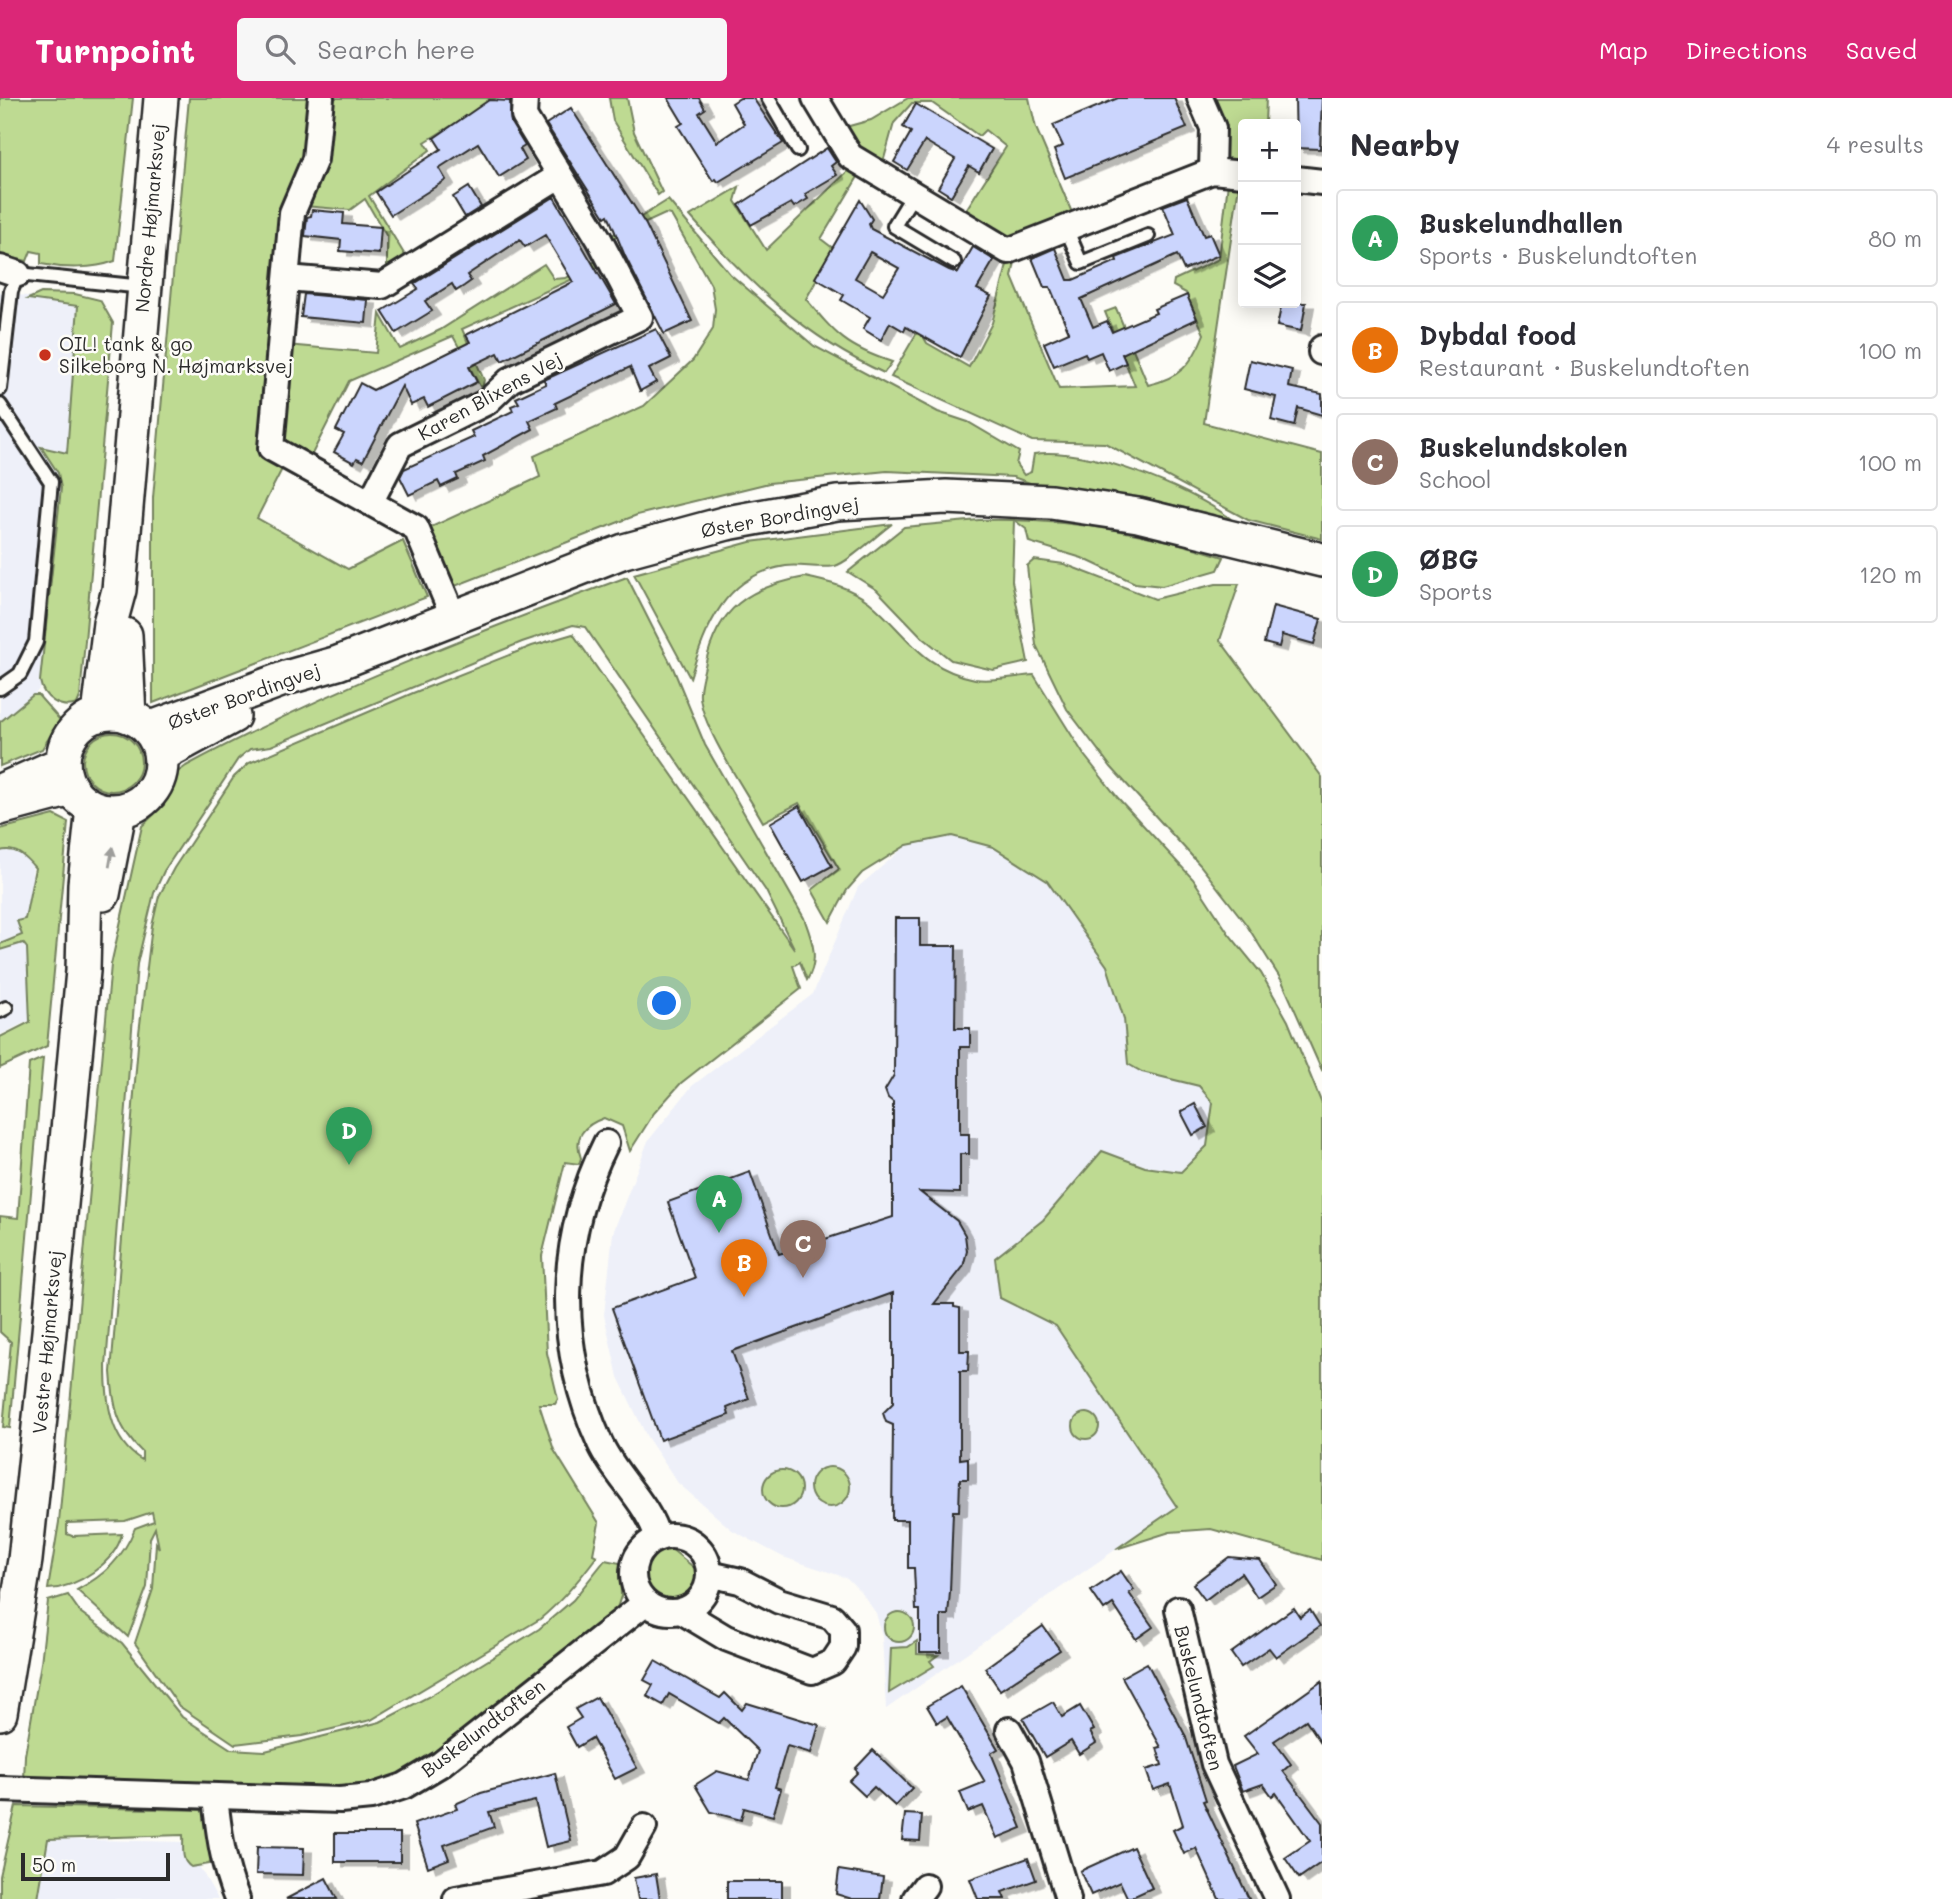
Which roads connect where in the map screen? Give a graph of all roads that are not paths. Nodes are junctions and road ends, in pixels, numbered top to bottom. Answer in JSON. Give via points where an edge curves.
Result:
{"nodes":[{"id":1,"x":161,"y":98,"type":"edge"},
{"id":2,"x":321,"y":98,"type":"edge"},
{"id":3,"x":526,"y":98,"type":"edge"},
{"id":4,"x":768,"y":98,"type":"edge"},
{"id":5,"x":816,"y":98,"type":"edge"},
{"id":6,"x":1200,"y":98,"type":"edge"},
{"id":7,"x":798,"y":150,"type":"dead end"},
{"id":8,"x":1213,"y":171,"type":"junction"},
{"id":9,"x":1238,"y":174,"type":"edge"},
{"id":10,"x":559,"y":176,"type":"junction"},
{"id":11,"x":1301,"y":180,"type":"edge"},
{"id":12,"x":1322,"y":182,"type":"edge"},
{"id":13,"x":913,"y":195,"type":"junction"},
{"id":14,"x":1066,"y":228,"type":"junction"},
{"id":15,"x":1148,"y":236,"type":"dead end"},
{"id":16,"x":954,"y":262,"type":"dead end"},
{"id":17,"x":9,"y":271,"type":"edge"},
{"id":18,"x":287,"y":278,"type":"junction"},
{"id":19,"x":144,"y":287,"type":"junction"},
{"id":20,"x":0,"y":389,"type":"edge"},
{"id":21,"x":0,"y":405,"type":"edge"},
{"id":22,"x":371,"y":501,"type":"junction"},
{"id":23,"x":1322,"y":560,"type":"edge"},
{"id":24,"x":453,"y":616,"type":"junction"},
{"id":25,"x":0,"y":688,"type":"edge"},
{"id":26,"x":135,"y":729,"type":"junction"},
{"id":27,"x":0,"y":791,"type":"edge"},
{"id":28,"x":86,"y":793,"type":"junction"},
{"id":29,"x":0,"y":808,"type":"edge"},
{"id":30,"x":606,"y":1143,"type":"dead end"},
{"id":31,"x":658,"y":1538,"type":"junction"},
{"id":32,"x":709,"y":1574,"type":"junction"},
{"id":33,"x":645,"y":1603,"type":"junction"},
{"id":34,"x":1178,"y":1609,"type":"dead end"},
{"id":35,"x":681,"y":1611,"type":"junction"},
{"id":36,"x":0,"y":1713,"type":"edge"},
{"id":37,"x":1009,"y":1730,"type":"dead end"},
{"id":38,"x":0,"y":1789,"type":"edge"},
{"id":39,"x":215,"y":1798,"type":"junction"},
{"id":40,"x":644,"y":1827,"type":"dead end"},
{"id":41,"x":237,"y":1899,"type":"edge"},
{"id":42,"x":456,"y":1899,"type":"edge"},
{"id":43,"x":1068,"y":1899,"type":"edge"},
{"id":44,"x":1277,"y":1899,"type":"edge"}],
"edges":[{"from":1,"to":19,"type":"street","name":"Nordre Højmarksvej"},
{"from":2,"to":18,"type":"street","via":[[315,159],[292,213]]},
{"from":3,"to":10,"type":"street","name":"Karen Blixens Vej","via":[[524,116]]},
{"from":4,"to":7,"type":"lane"},
{"from":5,"to":13,"type":"street","via":[[849,156]]},
{"from":6,"to":8,"type":"street","via":[[1213,128]]},
{"from":8,"to":9,"type":"street"},
{"from":8,"to":14,"type":"street"},
{"from":10,"to":18,"type":"street","via":[[382,286]]},
{"from":10,"to":22,"type":"street","name":"Karen Blixens Vej","via":[[640,317],[509,380],[487,402],[400,445]]},
{"from":11,"to":12,"type":"street"},
{"from":13,"to":14,"type":"street","via":[[1009,251]]},
{"from":13,"to":16,"type":"lane","via":[[894,226]]},
{"from":14,"to":15,"type":"lane","via":[[1081,263]]},
{"from":17,"to":19,"type":"lane"},
{"from":17,"to":20,"type":"lane","via":[[11,291]]},
{"from":18,"to":22,"type":"street","via":[[271,447]]},
{"from":19,"to":26,"type":"street","name":"Nordre Højmarksvej","via":[[119,590]]},
{"from":21,"to":25,"type":"lane","via":[[51,482],[36,642],[20,674]]},
{"from":22,"to":24,"type":"street","via":[[415,528]]},
{"from":23,"to":24,"type":"street","name":"Øster Bordingvej","via":[[1138,515],[1051,502],[946,497],[837,503],[727,523],[624,551]]},
{"from":24,"to":26,"type":"street","name":"Øster Bordingvej","via":[[338,663]]},
{"from":26,"to":28,"type":"street","name":"Øster Bordingvej","via":[[74,731],[68,741]]},
{"from":26,"to":28,"type":"street","name":"Nordre Højmarksvej","via":[[159,778],[154,789],[137,805]]},
{"from":27,"to":28,"type":"street"},
{"from":28,"to":29,"type":"street"},
{"from":28,"to":36,"type":"street","name":"Vestre Højmarksvej","via":[[83,971],[25,1560]]},
{"from":30,"to":31,"type":"street","via":[[578,1209],[567,1270],[569,1323],[582,1388],[600,1444],[651,1516]]},
{"from":31,"to":32,"type":"street","via":[[672,1536],[693,1543],[707,1560]]},
{"from":31,"to":33,"type":"street","via":[[646,1544],[633,1567],[636,1592]]},
{"from":32,"to":35,"type":"street","via":[[701,1598]]},
{"from":32,"to":35,"type":"street","via":[[740,1581],[779,1601],[832,1617],[843,1630],[843,1647],[833,1662],[812,1671],[726,1638]]},
{"from":33,"to":35,"type":"street","via":[[656,1610]]},
{"from":33,"to":39,"type":"street","name":"Buskelundtoften","via":[[441,1764],[404,1786],[371,1797],[340,1800]]},
{"from":34,"to":44,"type":"street","name":"Buskelundtoften","via":[[1214,1764]]},
{"from":37,"to":43,"type":"street","via":[[1026,1761]]},
{"from":38,"to":39,"type":"street","name":"Buskelundtoften"},
{"from":39,"to":41,"type":"street","via":[[220,1840]]},
{"from":40,"to":42,"type":"street","via":[[627,1857],[603,1873]]}]}
